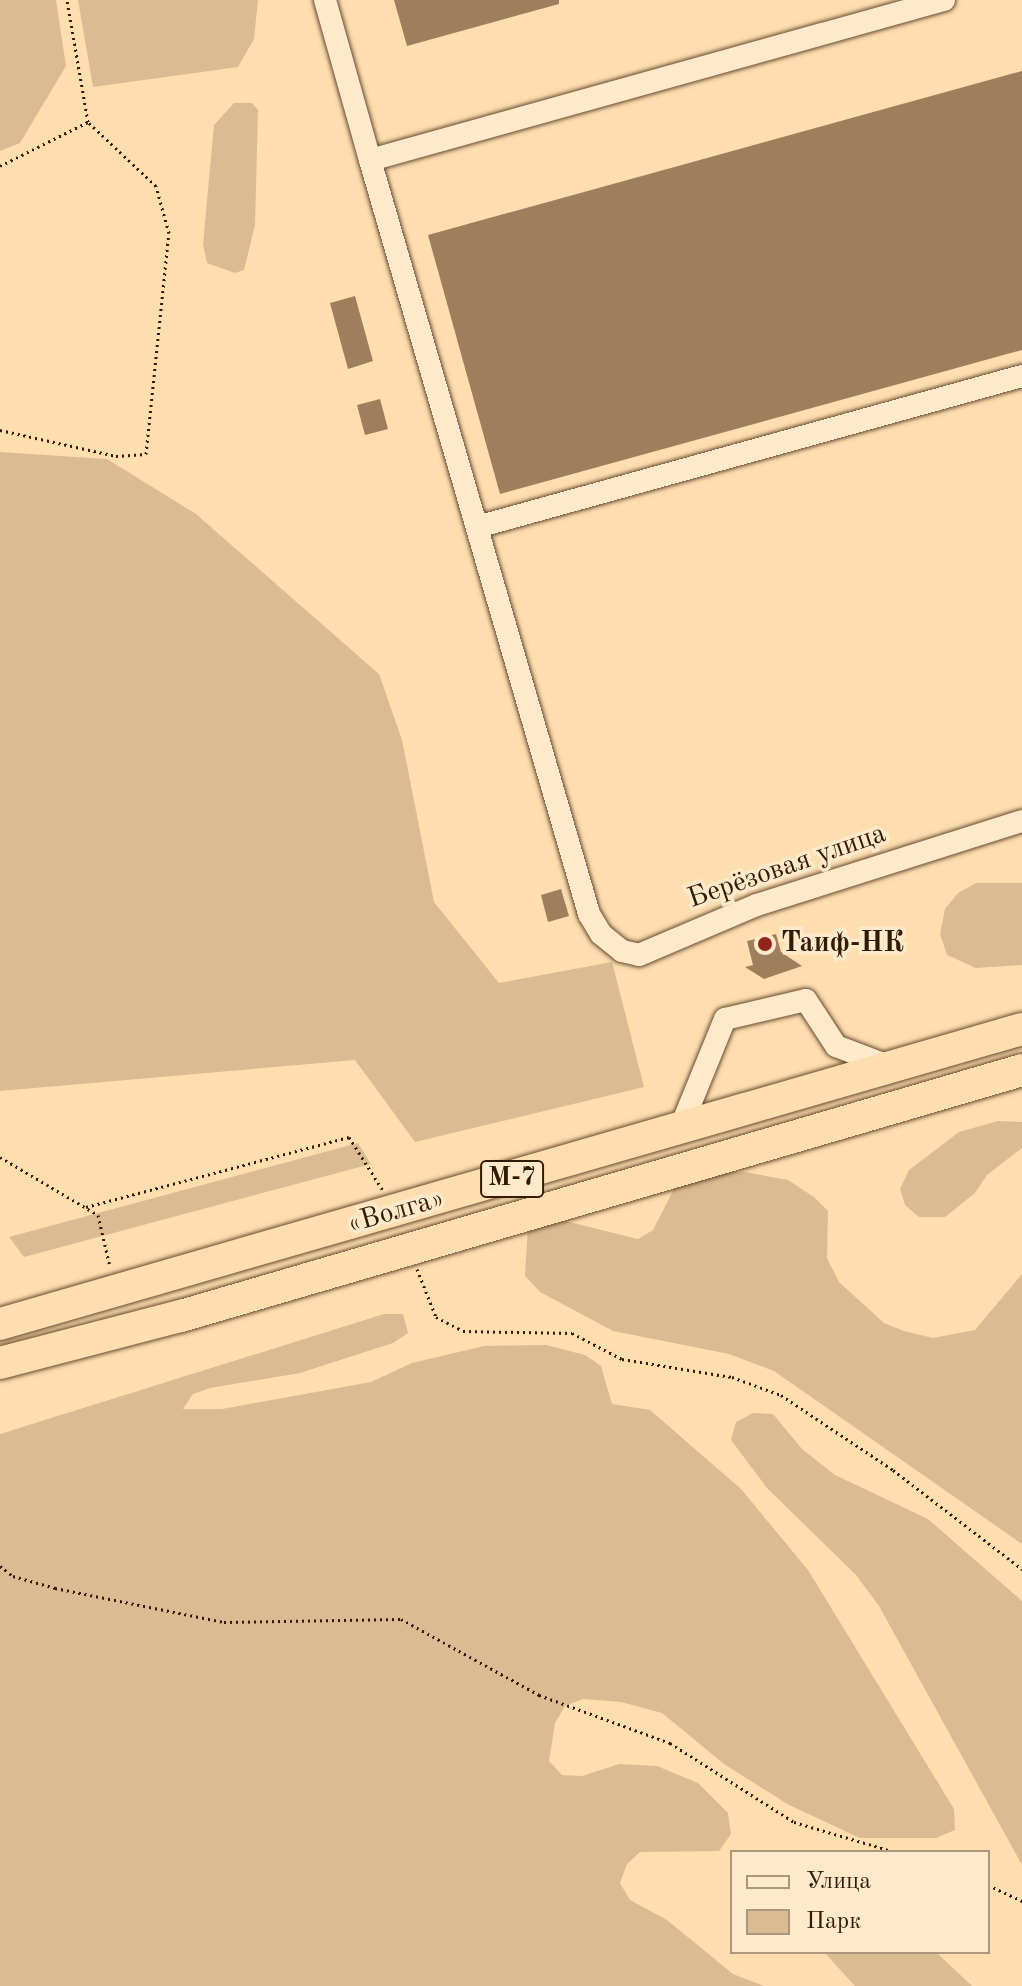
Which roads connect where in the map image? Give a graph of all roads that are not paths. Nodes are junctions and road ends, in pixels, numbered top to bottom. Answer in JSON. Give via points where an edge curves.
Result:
{"nodes":[{"id":1,"x":325,"y":0,"type":"edge"},
{"id":2,"x":944,"y":0,"type":"edge"},
{"id":3,"x":370,"y":160,"type":"junction"},
{"id":4,"x":1022,"y":376,"type":"edge"},
{"id":5,"x":477,"y":527,"type":"junction"},
{"id":6,"x":1022,"y":821,"type":"edge"},
{"id":7,"x":1022,"y":1029,"type":"edge"},
{"id":8,"x":891,"y":1067,"type":"junction"},
{"id":9,"x":1022,"y":1070,"type":"edge"},
{"id":10,"x":680,"y":1129,"type":"junction"},
{"id":11,"x":0,"y":1324,"type":"edge"},
{"id":12,"x":0,"y":1363,"type":"edge"}],
"edges":[{"from":1,"to":3,"type":"street"},
{"from":2,"to":3,"type":"street"},
{"from":3,"to":5,"type":"street"},
{"from":4,"to":5,"type":"street"},
{"from":5,"to":6,"type":"street","name":"Берёзовая улица","via":[[589,914],[601,934],[622,951],[639,955],[757,905]]},
{"from":7,"to":8,"type":"highway","name":"«Волга»","number":"М-7"},
{"from":8,"to":10,"type":"highway","name":"«Волга»","number":"М-7"},
{"from":8,"to":10,"type":"street","via":[[836,1046],[806,1000],[725,1019]]},
{"from":9,"to":12,"type":"highway","name":"«Волга»","number":"М-7"},
{"from":10,"to":11,"type":"highway","name":"«Волга»","number":"М-7"}]}
